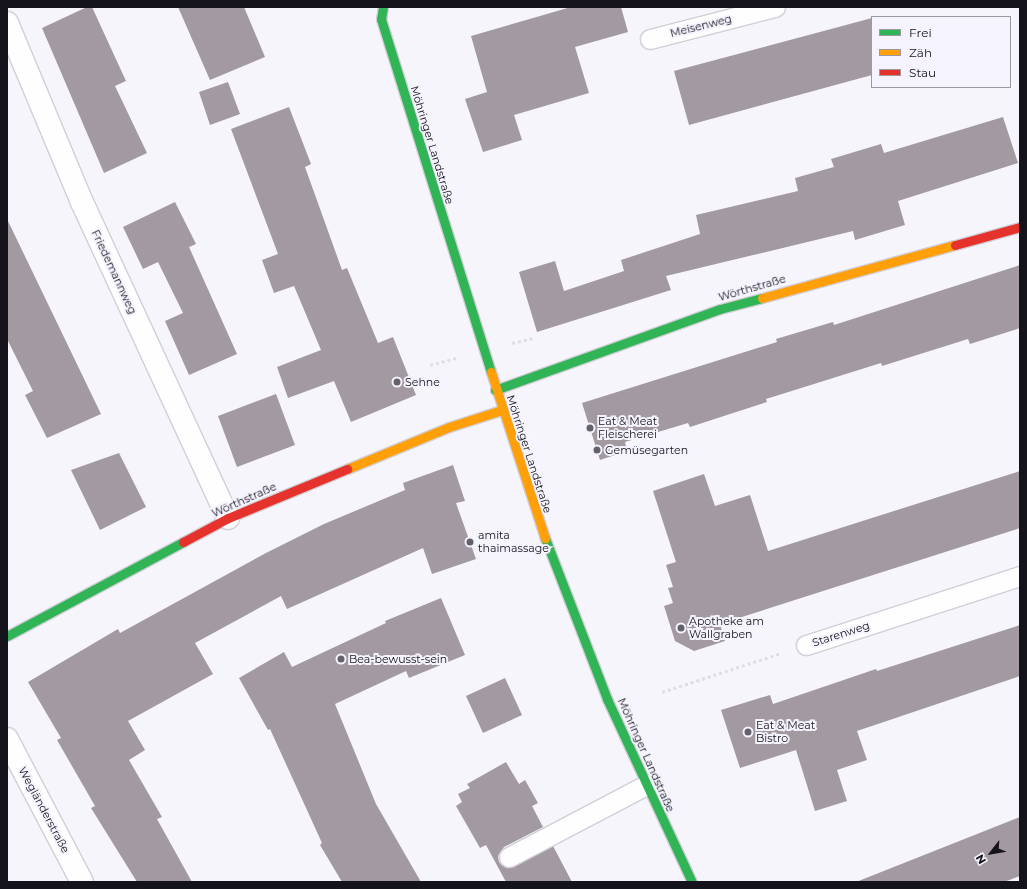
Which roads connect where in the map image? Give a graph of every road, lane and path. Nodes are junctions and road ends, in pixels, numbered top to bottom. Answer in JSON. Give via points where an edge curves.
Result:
{"nodes":[{"id":1,"x":382,"y":7,"type":"edge"},
{"id":2,"x":775,"y":7,"type":"edge"},
{"id":3,"x":374,"y":11,"type":"dead end"},
{"id":4,"x":381,"y":19,"type":"junction"},
{"id":5,"x":7,"y":23,"type":"edge"},
{"id":6,"x":650,"y":39,"type":"dead end"},
{"id":7,"x":1020,"y":227,"type":"edge"},
{"id":8,"x":495,"y":390,"type":"junction"},
{"id":9,"x":502,"y":410,"type":"junction"},
{"id":10,"x":228,"y":518,"type":"junction"},
{"id":11,"x":1020,"y":576,"type":"edge"},
{"id":12,"x":7,"y":636,"type":"edge"},
{"id":13,"x":806,"y":645,"type":"joint"},
{"id":14,"x":662,"y":692,"type":"dead end"},
{"id":15,"x":7,"y":739,"type":"edge"},
{"id":16,"x":646,"y":785,"type":"junction"},
{"id":17,"x":509,"y":857,"type":"dead end"},
{"id":18,"x":82,"y":882,"type":"edge"},
{"id":19,"x":692,"y":882,"type":"edge"}],
"edges":[{"from":1,"to":4,"type":"street","name":"Möhringer Landstraße"},
{"from":2,"to":6,"type":"lane","name":"Meisenweg"},
{"from":3,"to":4,"type":"street","name":"Möhringer Landstraße"},
{"from":4,"to":8,"type":"street","name":"Möhringer Landstraße"},
{"from":5,"to":10,"type":"street","name":"Friedemannweg","via":[[82,202]]},
{"from":7,"to":8,"type":"street","name":"Wörthstraße","via":[[720,309]]},
{"from":8,"to":9,"type":"street","name":"Möhringer Landstraße"},
{"from":9,"to":10,"type":"street","name":"Wörthstraße","via":[[449,427]]},
{"from":9,"to":16,"type":"street","name":"Möhringer Landstraße","via":[[535,512],[583,641]]},
{"from":10,"to":12,"type":"street","name":"Wörthstraße"},
{"from":11,"to":13,"type":"lane","name":"Starenweg"},
{"from":13,"to":14,"type":"path","name":"Starenweg"},
{"from":15,"to":18,"type":"street","name":"Wegländerstraße"},
{"from":16,"to":17,"type":"lane"},
{"from":16,"to":19,"type":"street","name":"Möhringer Landstraße"}]}
